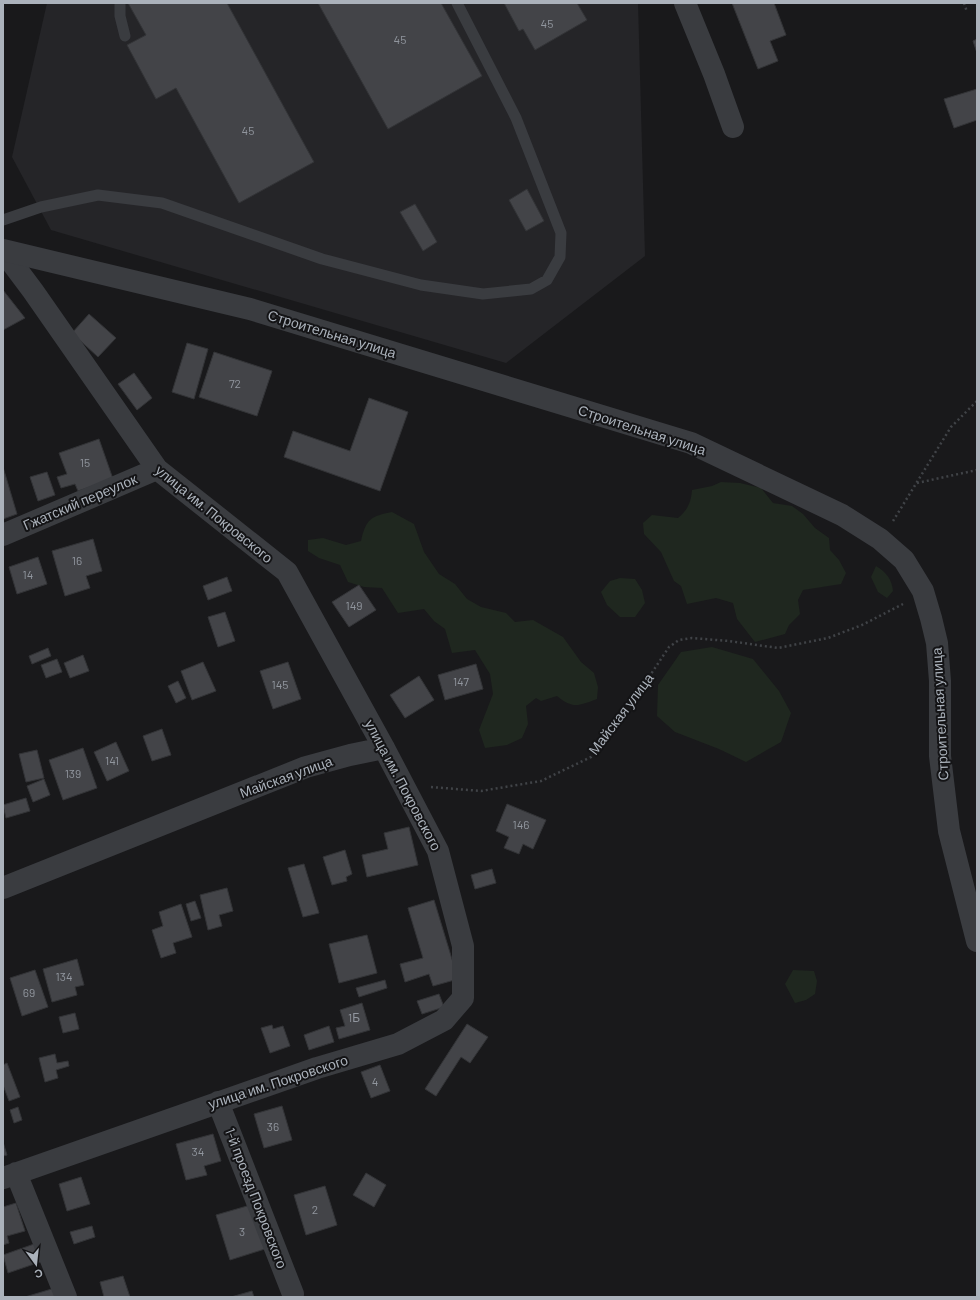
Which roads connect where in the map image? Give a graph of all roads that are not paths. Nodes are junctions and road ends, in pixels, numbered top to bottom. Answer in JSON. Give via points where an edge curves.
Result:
{"nodes":[{"id":1,"x":120,"y":3,"type":"edge"},
{"id":2,"x":457,"y":3,"type":"edge"},
{"id":3,"x":685,"y":3,"type":"edge"},
{"id":4,"x":125,"y":36,"type":"dead end"},
{"id":5,"x":733,"y":127,"type":"dead end"},
{"id":6,"x":3,"y":220,"type":"edge"},
{"id":7,"x":3,"y":251,"type":"edge"},
{"id":8,"x":157,"y":469,"type":"junction"},
{"id":9,"x":3,"y":535,"type":"edge"},
{"id":10,"x":384,"y":748,"type":"junction"},
{"id":11,"x":3,"y":888,"type":"edge"},
{"id":12,"x":977,"y":941,"type":"edge"},
{"id":13,"x":218,"y":1102,"type":"junction"},
{"id":14,"x":9,"y":1175,"type":"edge"},
{"id":15,"x":293,"y":1294,"type":"dead end"},
{"id":16,"x":66,"y":1297,"type":"edge"}],
"edges":[{"from":1,"to":4,"type":"lane"},
{"from":2,"to":6,"type":"lane","via":[[516,118],[561,233],[560,257],[547,280],[531,289],[482,294],[421,285],[322,258],[162,203],[98,195],[41,207]]},
{"from":3,"to":5,"type":"street"},
{"from":7,"to":8,"type":"street","name":"улица им. Покровского"},
{"from":7,"to":12,"type":"street","name":"Строительная улица","via":[[250,309],[691,443],[842,515],[880,539],[904,560],[923,591],[937,643],[940,756],[949,831]]},
{"from":8,"to":9,"type":"street","name":"Гжатский переулок"},
{"from":8,"to":10,"type":"street","name":"улица им. Покровского","via":[[287,572]]},
{"from":10,"to":11,"type":"street","name":"Майская улица","via":[[306,767]]},
{"from":10,"to":13,"type":"street","name":"улица им. Покровского","via":[[438,851],[464,946],[463,998],[444,1020],[398,1044]]},
{"from":13,"to":14,"type":"street","name":"улица им. Покровского"},
{"from":13,"to":15,"type":"street","name":"1-й проезд Покровского"},
{"from":14,"to":16,"type":"street"}]}
